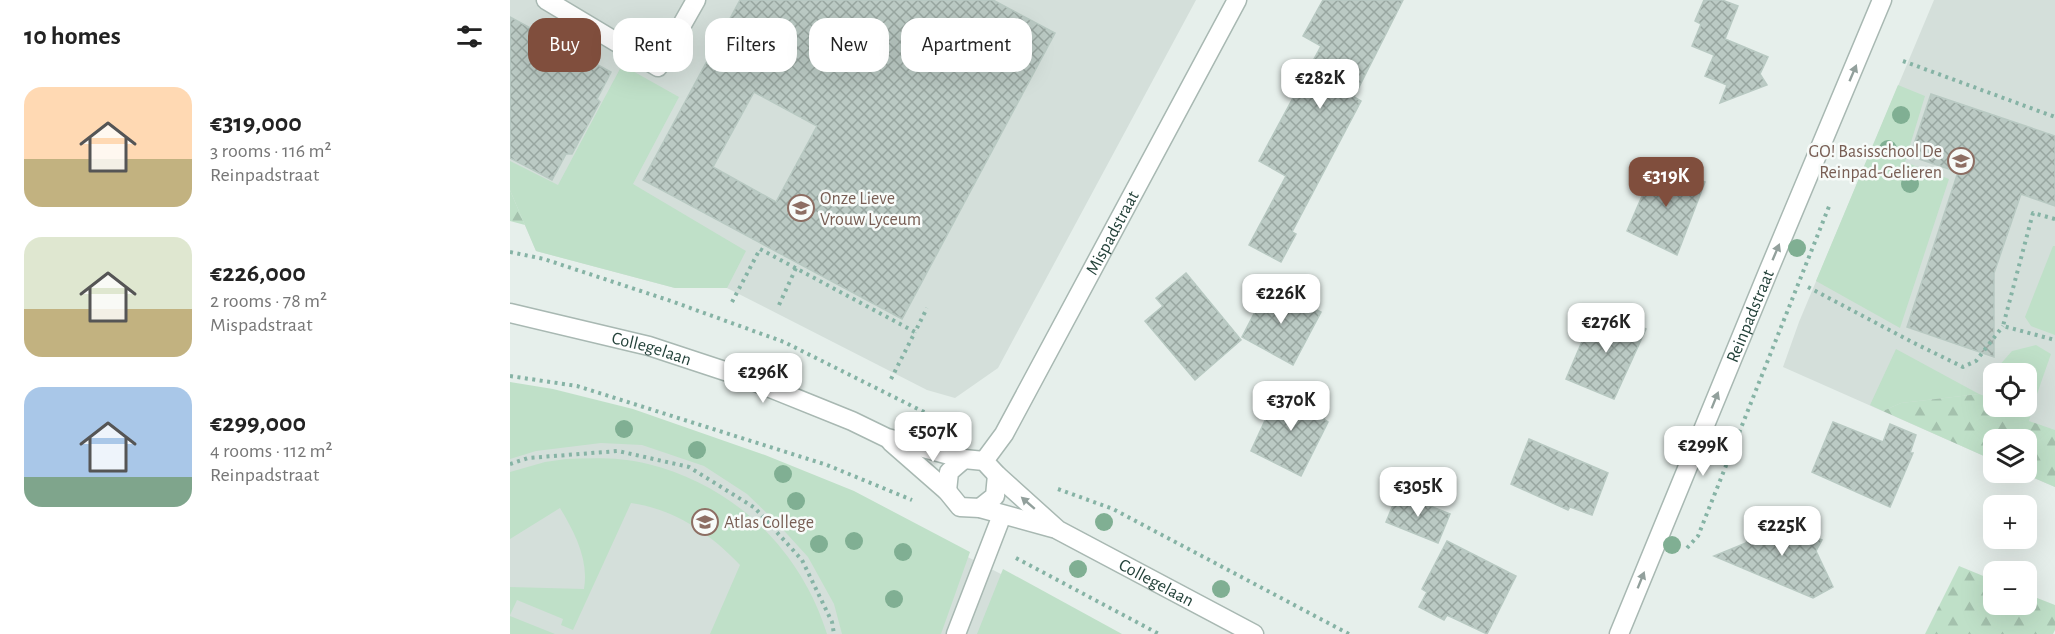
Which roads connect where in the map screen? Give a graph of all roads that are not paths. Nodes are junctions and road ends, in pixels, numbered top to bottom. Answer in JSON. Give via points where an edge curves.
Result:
{"nodes":[{"id":1,"x":546,"y":0,"type":"edge"},
{"id":2,"x":696,"y":0,"type":"edge"},
{"id":3,"x":1237,"y":0,"type":"edge"},
{"id":4,"x":1882,"y":0,"type":"edge"},
{"id":5,"x":510,"y":313,"type":"edge"},
{"id":6,"x":887,"y":438,"type":"junction"},
{"id":7,"x":964,"y":459,"type":"junction"},
{"id":8,"x":984,"y":461,"type":"junction"},
{"id":9,"x":997,"y":476,"type":"junction"},
{"id":10,"x":947,"y":491,"type":"junction"},
{"id":11,"x":980,"y":508,"type":"junction"},
{"id":12,"x":1002,"y":515,"type":"junction"},
{"id":13,"x":1058,"y":530,"type":"junction"},
{"id":14,"x":956,"y":634,"type":"edge"},
{"id":15,"x":1254,"y":634,"type":"edge"},
{"id":16,"x":1619,"y":634,"type":"edge"}],
"edges":[{"from":1,"to":2,"type":"street","via":[[658,67]]},
{"from":3,"to":8,"type":"street","name":"Mispadstraat","via":[[1004,434]]},
{"from":16,"to":4,"type":"street","name":"Reinpadstraat","one_way":true},
{"from":5,"to":6,"type":"street","name":"Collegelaan","via":[[670,352],[743,377]]},
{"from":6,"to":7,"type":"street","name":"Collegelaan"},
{"from":6,"to":10,"type":"street","name":"Collegelaan"},
{"from":7,"to":8,"type":"street","name":"Collegelaan"},
{"from":7,"to":10,"type":"street","via":[[949,472]]},
{"from":8,"to":9,"type":"street","name":"Collegelaan"},
{"from":9,"to":11,"type":"street","via":[[995,496]]},
{"from":13,"to":9,"type":"street","name":"Collegelaan","one_way":true},
{"from":10,"to":11,"type":"street","name":"Collegelaan","via":[[960,507]]},
{"from":11,"to":12,"type":"street","name":"Collegelaan"},
{"from":12,"to":13,"type":"street","name":"Collegelaan"},
{"from":12,"to":14,"type":"street"},
{"from":13,"to":15,"type":"street","name":"Collegelaan"}]}
